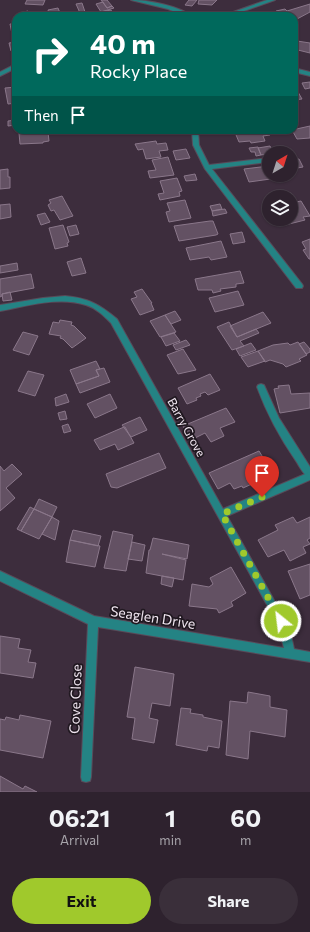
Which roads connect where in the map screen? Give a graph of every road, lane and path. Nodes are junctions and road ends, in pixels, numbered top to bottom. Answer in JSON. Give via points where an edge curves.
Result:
{"nodes":[{"id":1,"x":134,"y":0,"type":"edge"},
{"id":2,"x":269,"y":0,"type":"edge"},
{"id":3,"x":180,"y":12,"type":"edge"},
{"id":4,"x":236,"y":12,"type":"edge"},
{"id":5,"x":12,"y":68,"type":"edge"},
{"id":6,"x":298,"y":71,"type":"edge"},
{"id":7,"x":0,"y":74,"type":"edge"},
{"id":8,"x":310,"y":74,"type":"edge"},
{"id":9,"x":195,"y":134,"type":"edge"},
{"id":10,"x":262,"y":161,"type":"edge"},
{"id":11,"x":207,"y":167,"type":"junction"},
{"id":12,"x":299,"y":286,"type":"dead end"},
{"id":13,"x":0,"y":308,"type":"edge"},
{"id":14,"x":261,"y":386,"type":"dead end"},
{"id":15,"x":310,"y":475,"type":"edge"},
{"id":16,"x":222,"y":514,"type":"junction"},
{"id":17,"x":0,"y":576,"type":"edge"},
{"id":18,"x":93,"y":621,"type":"junction"},
{"id":19,"x":290,"y":654,"type":"junction"},
{"id":20,"x":310,"y":657,"type":"edge"},
{"id":21,"x":86,"y":777,"type":"dead end"}],
"edges":[{"from":1,"to":3,"type":"street"},
{"from":2,"to":4,"type":"street"},
{"from":5,"to":7,"type":"street"},
{"from":6,"to":8,"type":"street"},
{"from":9,"to":11,"type":"street","via":[[196,145]]},
{"from":10,"to":11,"type":"street"},
{"from":11,"to":12,"type":"street"},
{"from":13,"to":16,"type":"street","name":"Barry Grove","via":[[57,299],[75,300],[87,302],[114,321]]},
{"from":14,"to":15,"type":"street","via":[[267,404]]},
{"from":15,"to":16,"type":"street"},
{"from":16,"to":19,"type":"street","name":"Barry Grove","via":[[281,621]]},
{"from":17,"to":18,"type":"street","name":"Seaglen Drive"},
{"from":18,"to":19,"type":"street","name":"Seaglen Drive"},
{"from":18,"to":21,"type":"street","name":"Cove Close"},
{"from":19,"to":20,"type":"street","name":"Seaglen Drive"}]}
